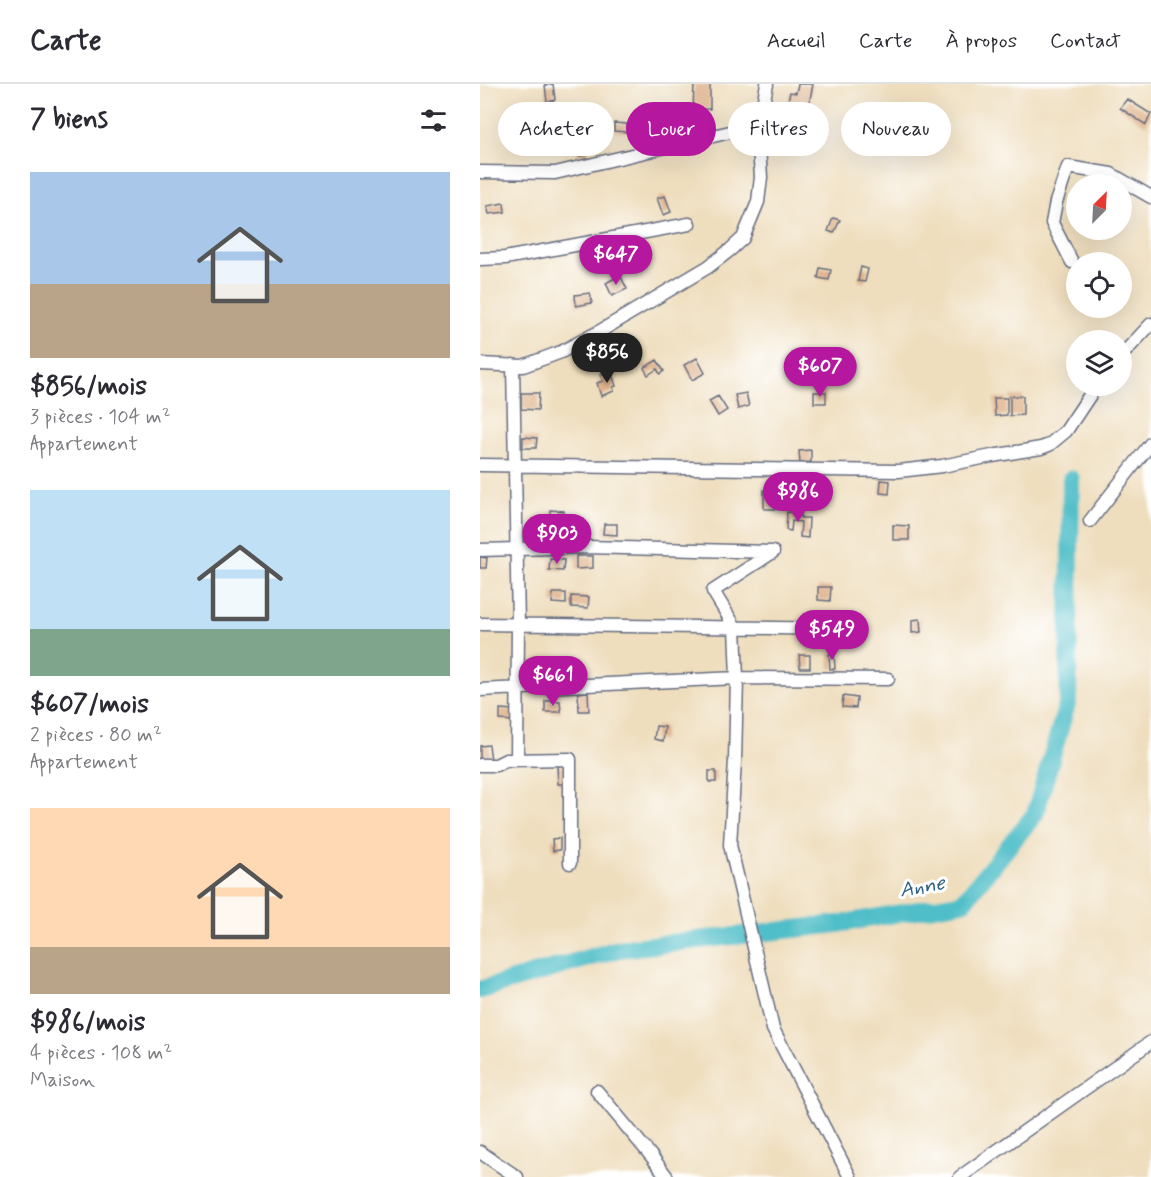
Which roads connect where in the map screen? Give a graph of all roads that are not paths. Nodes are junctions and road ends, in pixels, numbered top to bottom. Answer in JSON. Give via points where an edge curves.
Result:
{"nodes":[{"id":1,"x":767,"y":84,"type":"edge"},
{"id":2,"x":764,"y":102,"type":"edge"},
{"id":3,"x":728,"y":132,"type":"edge"},
{"id":4,"x":760,"y":156,"type":"edge"},
{"id":5,"x":480,"y":172,"type":"edge"},
{"id":6,"x":1151,"y":197,"type":"edge"},
{"id":7,"x":689,"y":224,"type":"dead end"},
{"id":8,"x":1067,"y":252,"type":"edge"},
{"id":9,"x":480,"y":259,"type":"edge"},
{"id":10,"x":1151,"y":324,"type":"edge"},
{"id":11,"x":1132,"y":344,"type":"edge"},
{"id":12,"x":480,"y":364,"type":"edge"},
{"id":13,"x":513,"y":365,"type":"junction"},
{"id":14,"x":1089,"y":396,"type":"edge"},
{"id":15,"x":1151,"y":443,"type":"edge"},
{"id":16,"x":480,"y":465,"type":"edge"},
{"id":17,"x":515,"y":466,"type":"junction"},
{"id":18,"x":1090,"y":521,"type":"dead end"},
{"id":19,"x":517,"y":549,"type":"junction"},
{"id":20,"x":480,"y":550,"type":"edge"},
{"id":21,"x":480,"y":624,"type":"edge"},
{"id":22,"x":518,"y":624,"type":"junction"},
{"id":23,"x":735,"y":627,"type":"junction"},
{"id":24,"x":849,"y":629,"type":"dead end"},
{"id":25,"x":737,"y":678,"type":"junction"},
{"id":26,"x":888,"y":679,"type":"dead end"},
{"id":27,"x":518,"y":688,"type":"junction"},
{"id":28,"x":480,"y":690,"type":"edge"},
{"id":29,"x":517,"y":759,"type":"junction"},
{"id":30,"x":480,"y":765,"type":"edge"},
{"id":31,"x":570,"y":863,"type":"dead end"},
{"id":32,"x":1151,"y":1042,"type":"edge"},
{"id":33,"x":597,"y":1091,"type":"dead end"},
{"id":34,"x":480,"y":1152,"type":"edge"},
{"id":35,"x":517,"y":1177,"type":"edge"},
{"id":36,"x":666,"y":1177,"type":"edge"},
{"id":37,"x":850,"y":1177,"type":"edge"},
{"id":38,"x":960,"y":1177,"type":"edge"}],
"edges":[{"from":1,"to":2,"type":"street"},
{"from":3,"to":5,"type":"street","via":[[555,172]]},
{"from":4,"to":13,"type":"street","via":[[758,202],[737,244],[708,267],[602,330],[561,352],[523,366]]},
{"from":6,"to":8,"type":"street","via":[[1111,174],[1068,167],[1052,224]]},
{"from":7,"to":9,"type":"street","via":[[505,258]]},
{"from":10,"to":11,"type":"street"},
{"from":12,"to":13,"type":"street"},
{"from":13,"to":17,"type":"street"},
{"from":14,"to":17,"type":"street","via":[[1066,430],[1049,445],[942,466],[899,471]]},
{"from":15,"to":18,"type":"street"},
{"from":16,"to":17,"type":"street"},
{"from":17,"to":19,"type":"street"},
{"from":19,"to":20,"type":"street"},
{"from":19,"to":22,"type":"street"},
{"from":19,"to":23,"type":"street","via":[[773,552],[713,591]]},
{"from":21,"to":22,"type":"street"},
{"from":22,"to":23,"type":"street"},
{"from":22,"to":27,"type":"street"},
{"from":23,"to":24,"type":"street"},
{"from":23,"to":25,"type":"street"},
{"from":25,"to":26,"type":"street"},
{"from":25,"to":27,"type":"street"},
{"from":25,"to":37,"type":"street","via":[[730,845],[773,1029]]},
{"from":27,"to":28,"type":"street"},
{"from":27,"to":29,"type":"street"},
{"from":29,"to":30,"type":"street"},
{"from":29,"to":31,"type":"street","via":[[570,759]]},
{"from":32,"to":38,"type":"street"},
{"from":33,"to":36,"type":"street"},
{"from":34,"to":35,"type":"street"}]}
